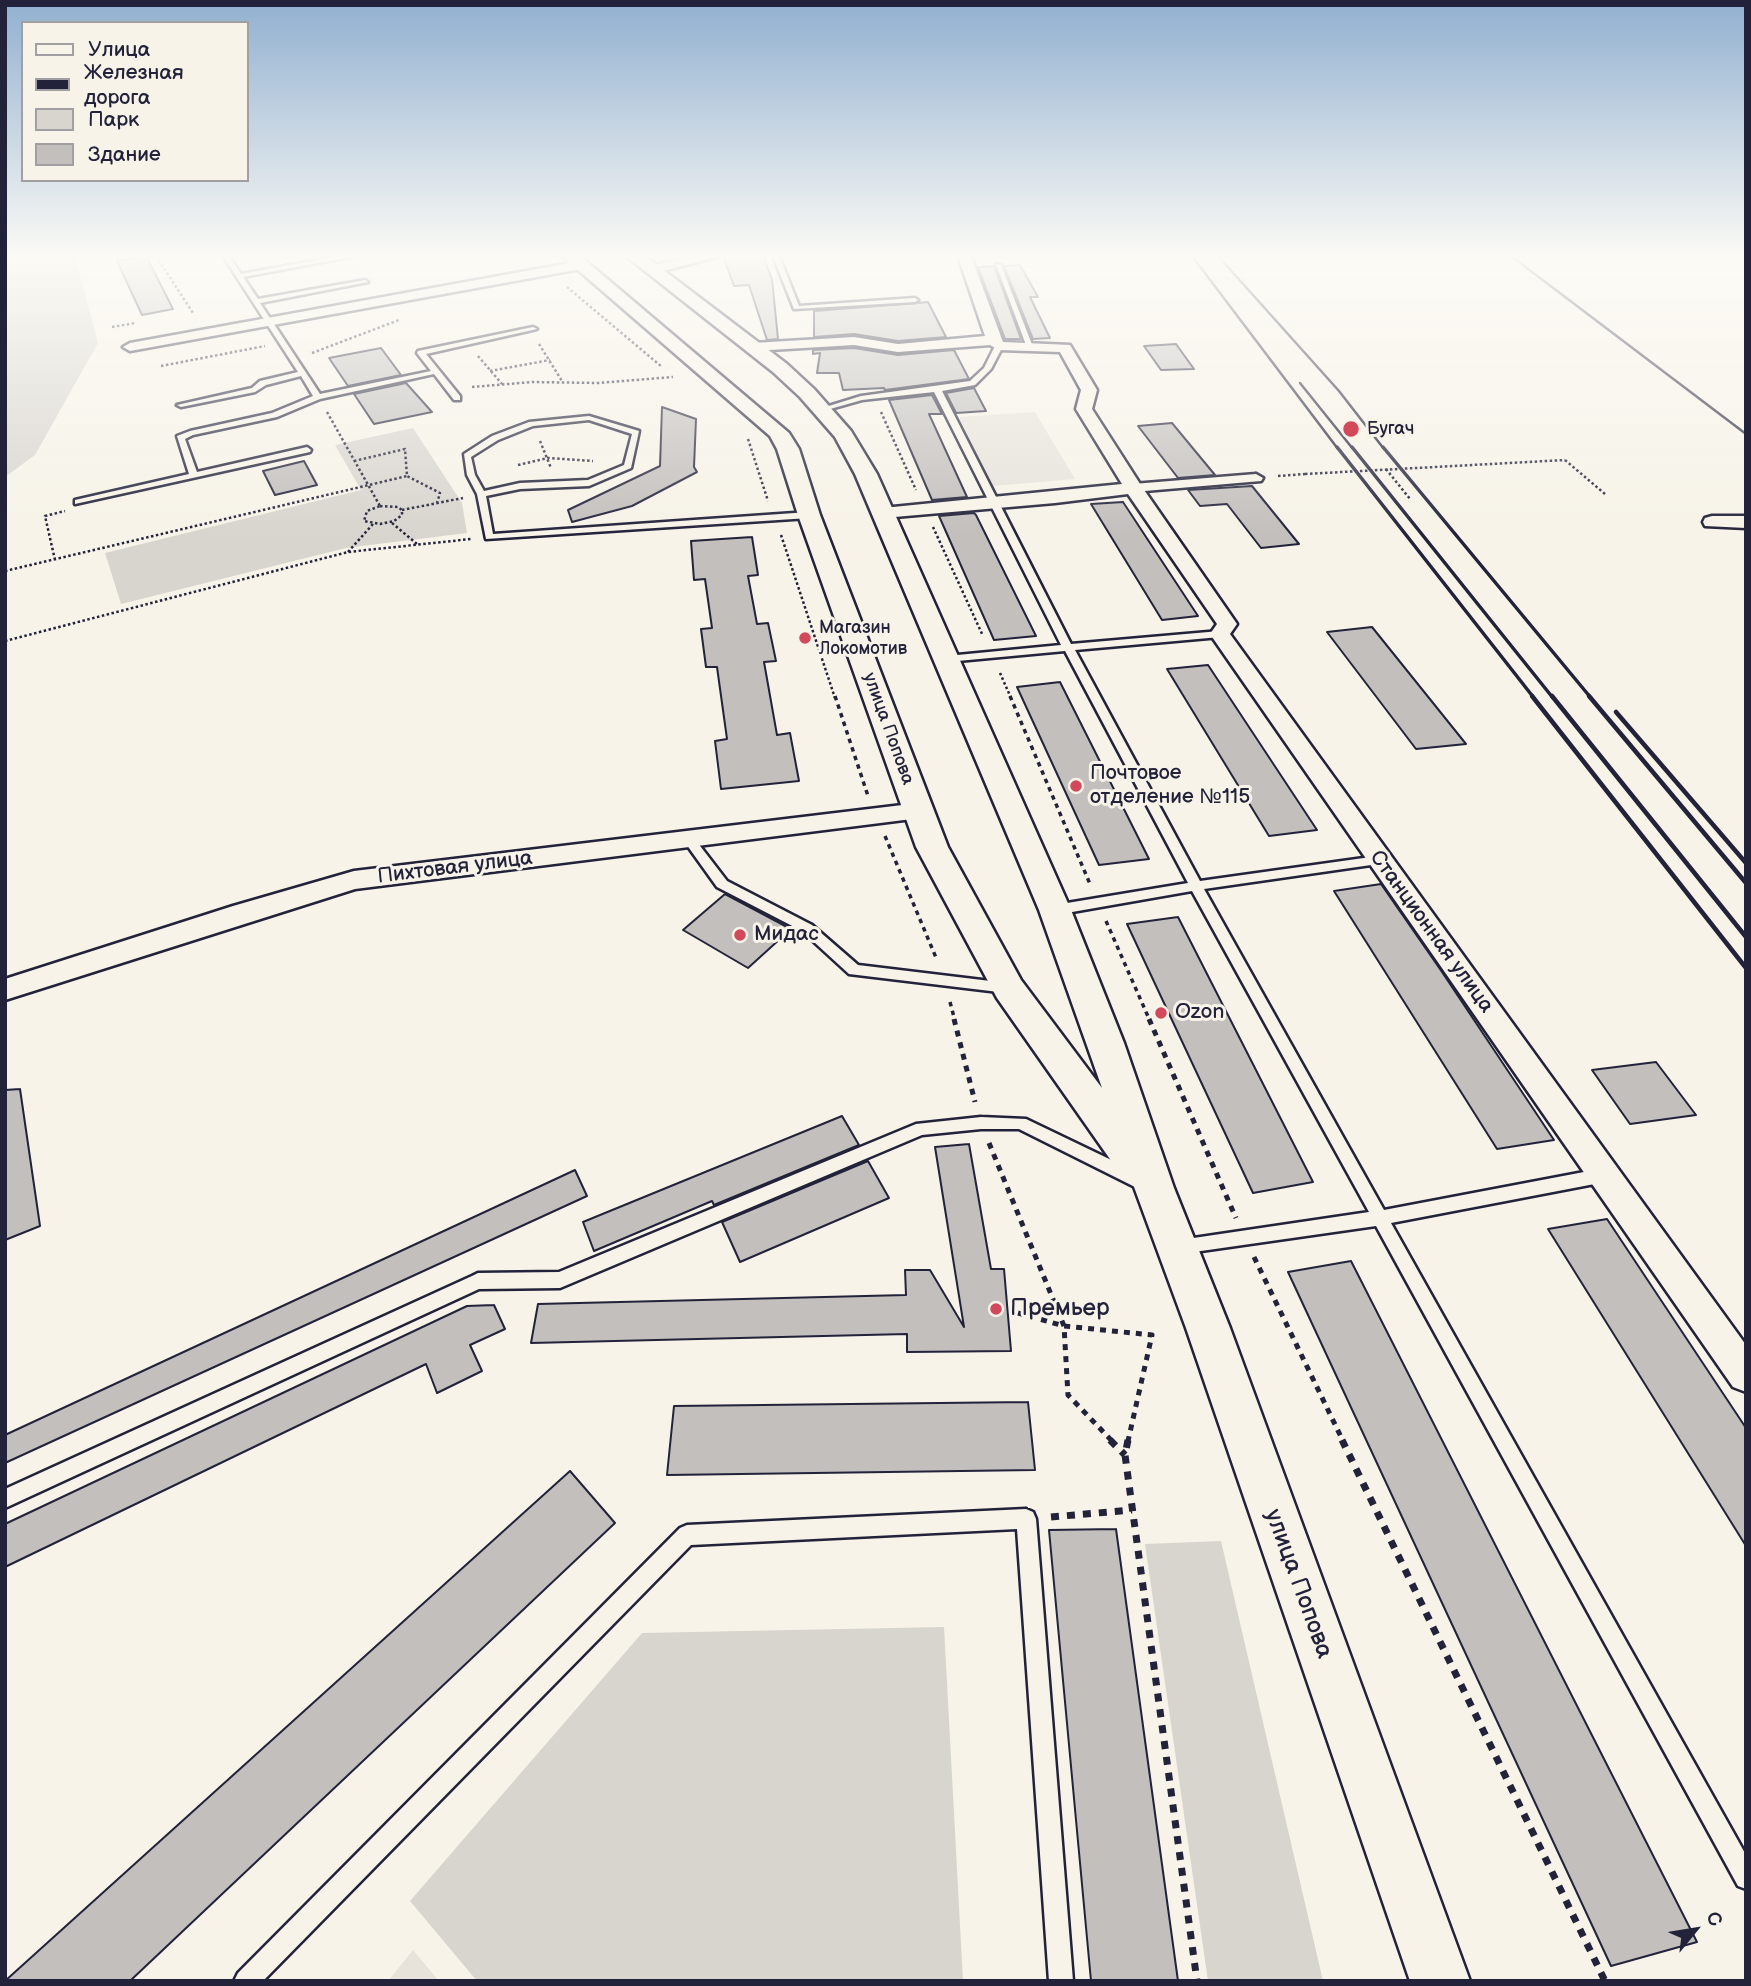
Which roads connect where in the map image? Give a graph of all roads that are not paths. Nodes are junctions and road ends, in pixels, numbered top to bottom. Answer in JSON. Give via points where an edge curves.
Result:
{"nodes":[{"id":1,"x":288,"y":349,"type":"edge"},
{"id":2,"x":440,"y":349,"type":"edge"},
{"id":3,"x":698,"y":349,"type":"edge"},
{"id":4,"x":755,"y":349,"type":"edge"},
{"id":5,"x":995,"y":349,"type":"edge"},
{"id":6,"x":1065,"y":349,"type":"edge"},
{"id":7,"x":435,"y":372,"type":"junction"},
{"id":8,"x":304,"y":373,"type":"junction"},
{"id":9,"x":937,"y":389,"type":"junction"},
{"id":10,"x":457,"y":398,"type":"dead end"},
{"id":11,"x":320,"y":401,"type":"junction"},
{"id":12,"x":181,"y":405,"type":"dead end"},
{"id":13,"x":823,"y":409,"type":"junction"},
{"id":14,"x":307,"y":450,"type":"dead end"},
{"id":15,"x":194,"y":475,"type":"junction"},
{"id":16,"x":1256,"y":478,"type":"dead end"},
{"id":17,"x":1133,"y":488,"type":"junction"},
{"id":18,"x":481,"y":494,"type":"junction"},
{"id":19,"x":78,"y":502,"type":"road end"},
{"id":20,"x":995,"y":503,"type":"junction"},
{"id":21,"x":883,"y":513,"type":"junction"},
{"id":22,"x":809,"y":515,"type":"junction"},
{"id":23,"x":1746,"y":522,"type":"edge"},
{"id":24,"x":1712,"y":523,"type":"dead end"},
{"id":25,"x":1220,"y":634,"type":"junction"},
{"id":26,"x":1068,"y":648,"type":"junction"},
{"id":27,"x":947,"y":659,"type":"junction"},
{"id":28,"x":919,"y":811,"type":"junction"},
{"id":29,"x":690,"y":841,"type":"junction"},
{"id":30,"x":1378,"y":860,"type":"junction"},
{"id":31,"x":1196,"y":886,"type":"junction"},
{"id":32,"x":1055,"y":910,"type":"junction"},
{"id":33,"x":1009,"y":989,"type":"junction"},
{"id":34,"x":5,"y":990,"type":"edge"},
{"id":35,"x":1606,"y":1175,"type":"junction"},
{"id":36,"x":1154,"y":1188,"type":"junction"},
{"id":37,"x":1381,"y":1218,"type":"junction"},
{"id":38,"x":1178,"y":1248,"type":"junction"},
{"id":39,"x":1746,"y":1375,"type":"edge"},
{"id":40,"x":5,"y":1499,"type":"edge"},
{"id":41,"x":1746,"y":1878,"type":"edge"},
{"id":42,"x":246,"y":1981,"type":"edge"},
{"id":43,"x":1060,"y":1981,"type":"edge"},
{"id":44,"x":1440,"y":1981,"type":"edge"}],
"edges":[{"from":1,"to":8,"type":"lane"},
{"from":2,"to":7,"type":"lane","via":[[421,353]]},
{"from":3,"to":22,"type":"street","name":"улица Попова","via":[[779,433]]},
{"from":4,"to":13,"type":"street","name":"улица Попова"},
{"from":5,"to":9,"type":"lane","via":[[987,369],[972,383]]},
{"from":6,"to":17,"type":"street","via":[[1089,390],[1084,409]]},
{"from":7,"to":10,"type":"lane"},
{"from":7,"to":11,"type":"lane"},
{"from":8,"to":11,"type":"lane"},
{"from":8,"to":12,"type":"lane","via":[[263,383],[255,390]]},
{"from":9,"to":13,"type":"lane","via":[[861,398]]},
{"from":9,"to":20,"type":"lane"},
{"from":11,"to":15,"type":"lane","via":[[180,438]]},
{"from":13,"to":21,"type":"street","name":"улица Попова","via":[[850,445]]},
{"from":14,"to":15,"type":"lane"},
{"from":15,"to":19,"type":"lane"},
{"from":16,"to":17,"type":"street"},
{"from":17,"to":20,"type":"street"},
{"from":17,"to":25,"type":"street","name":"Станционная улица","via":[[1227,624]]},
{"from":18,"to":18,"type":"lane","via":[[520,486],[589,483],[628,466],[636,433],[589,418],[532,424],[495,438],[467,456]]},
{"from":18,"to":22,"type":"lane","via":[[489,537]]},
{"from":20,"to":21,"type":"street"},
{"from":20,"to":26,"type":"lane"},
{"from":21,"to":27,"type":"street","name":"улица Попова"},
{"from":22,"to":28,"type":"street","name":"улица Попова"},
{"from":23,"to":24,"type":"street"},
{"from":25,"to":26,"type":"lane"},
{"from":25,"to":30,"type":"street","name":"Станционная улица"},
{"from":26,"to":27,"type":"lane"},
{"from":26,"to":31,"type":"lane"},
{"from":27,"to":32,"type":"street","name":"улица Попова"},
{"from":28,"to":29,"type":"street","name":"Пихтовая улица"},
{"from":28,"to":33,"type":"street","name":"улица Попова","via":[[932,848]]},
{"from":29,"to":33,"type":"lane","via":[[722,884],[807,928],[854,970]]},
{"from":29,"to":34,"type":"street","name":"Пихтовая улица","via":[[354,880]]},
{"from":30,"to":31,"type":"lane"},
{"from":30,"to":35,"type":"street","name":"Станционная улица"},
{"from":31,"to":32,"type":"lane"},
{"from":31,"to":37,"type":"lane"},
{"from":32,"to":36,"type":"street","name":"улица Попова"},
{"from":33,"to":36,"type":"street","name":"улица Попова"},
{"from":35,"to":37,"type":"lane"},
{"from":35,"to":39,"type":"street","name":"Станционная улица"},
{"from":36,"to":38,"type":"street","name":"улица Попова"},
{"from":36,"to":40,"type":"lane","via":[[1021,1123],[922,1129],[560,1280],[478,1281]]},
{"from":37,"to":38,"type":"lane"},
{"from":37,"to":41,"type":"lane"},
{"from":38,"to":44,"type":"street","name":"улица Попова"},
{"from":42,"to":43,"type":"lane","via":[[687,1535],[1026,1519]]}]}
